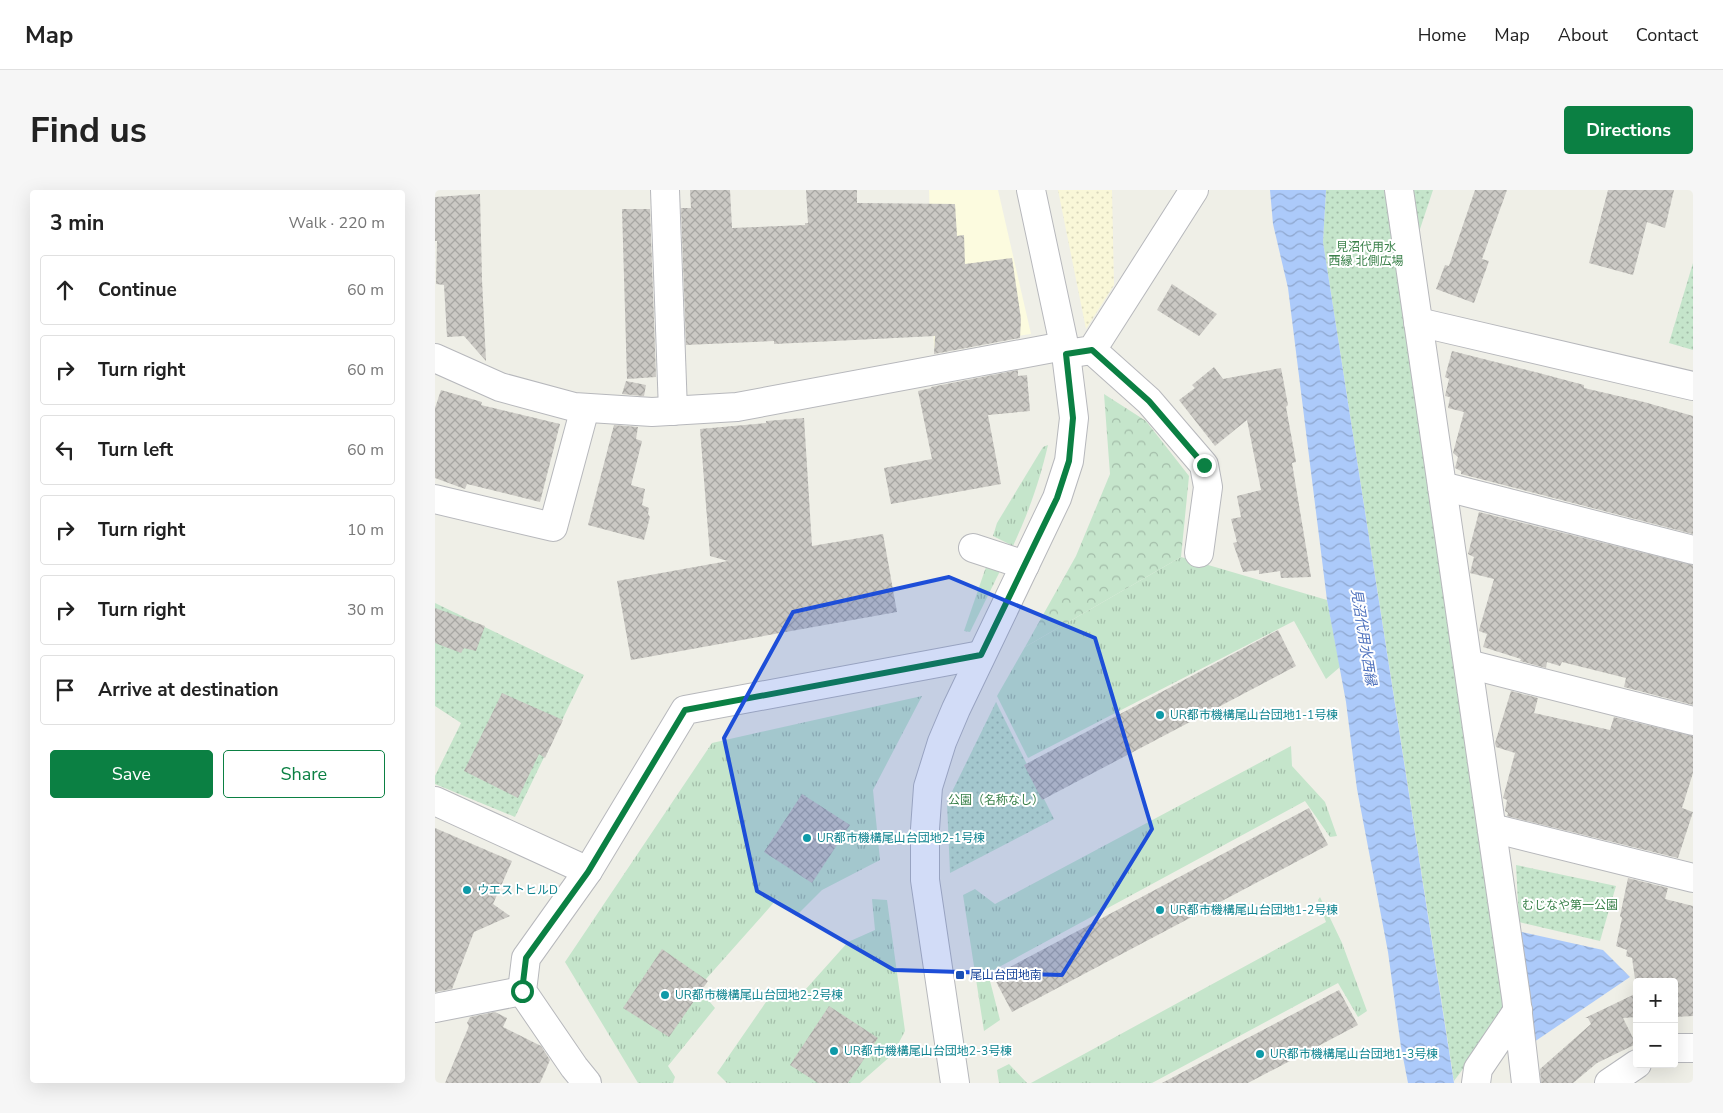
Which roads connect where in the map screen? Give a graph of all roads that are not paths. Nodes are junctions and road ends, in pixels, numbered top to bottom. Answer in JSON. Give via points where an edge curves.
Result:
{"nodes":[{"id":1,"x":665,"y":190,"type":"edge"},
{"id":2,"x":1031,"y":190,"type":"edge"},
{"id":3,"x":1194,"y":190,"type":"edge"},
{"id":4,"x":1399,"y":190,"type":"edge"},
{"id":5,"x":1418,"y":322,"type":"junction"},
{"id":6,"x":1074,"y":350,"type":"junction"},
{"id":7,"x":435,"y":358,"type":"edge"},
{"id":8,"x":1693,"y":386,"type":"edge"},
{"id":9,"x":585,"y":408,"type":"junction"},
{"id":10,"x":673,"y":411,"type":"junction"},
{"id":11,"x":1442,"y":486,"type":"junction"},
{"id":12,"x":435,"y":499,"type":"edge"},
{"id":13,"x":973,"y":548,"type":"dead end"},
{"id":14,"x":1693,"y":550,"type":"edge"},
{"id":15,"x":1199,"y":553,"type":"dead end"},
{"id":16,"x":1025,"y":565,"type":"junction"},
{"id":17,"x":981,"y":655,"type":"junction"},
{"id":18,"x":1468,"y":664,"type":"junction"},
{"id":19,"x":1693,"y":721,"type":"edge"},
{"id":20,"x":435,"y":801,"type":"edge"},
{"id":21,"x":1492,"y":828,"type":"junction"},
{"id":22,"x":588,"y":872,"type":"junction"},
{"id":23,"x":1693,"y":878,"type":"edge"},
{"id":24,"x":522,"y":991,"type":"junction"},
{"id":25,"x":435,"y":1008,"type":"edge"},
{"id":26,"x":1518,"y":1010,"type":"junction"},
{"id":27,"x":1678,"y":1048,"type":"edge"},
{"id":28,"x":1693,"y":1048,"type":"edge"},
{"id":29,"x":1633,"y":1067,"type":"edge"},
{"id":30,"x":576,"y":1078,"type":"edge"},
{"id":31,"x":955,"y":1083,"type":"edge"},
{"id":32,"x":1476,"y":1083,"type":"edge"},
{"id":33,"x":1526,"y":1083,"type":"edge"},
{"id":34,"x":1609,"y":1083,"type":"edge"}],
"edges":[{"from":1,"to":10,"type":"street"},
{"from":2,"to":6,"type":"street"},
{"from":3,"to":6,"type":"street"},
{"from":4,"to":5,"type":"street"},
{"from":5,"to":8,"type":"street"},
{"from":5,"to":11,"type":"street"},
{"from":6,"to":10,"type":"street","via":[[737,407]]},
{"from":6,"to":15,"type":"street","via":[[1149,401],[1204,465],[1208,487]]},
{"from":6,"to":16,"type":"street","via":[[1069,461],[1057,498]]},
{"from":7,"to":9,"type":"street","via":[[500,387]]},
{"from":9,"to":10,"type":"street"},
{"from":9,"to":12,"type":"street","via":[[553,527]]},
{"from":11,"to":14,"type":"street"},
{"from":11,"to":18,"type":"street"},
{"from":13,"to":16,"type":"street"},
{"from":16,"to":17,"type":"street"},
{"from":17,"to":22,"type":"street","via":[[685,710]]},
{"from":17,"to":31,"type":"street","via":[[942,742],[928,787],[925,829],[925,880]]},
{"from":18,"to":19,"type":"street"},
{"from":18,"to":21,"type":"street"},
{"from":20,"to":22,"type":"street"},
{"from":21,"to":23,"type":"street"},
{"from":21,"to":26,"type":"street"},
{"from":22,"to":24,"type":"street","via":[[526,958]]},
{"from":24,"to":25,"type":"street"},
{"from":24,"to":30,"type":"street"},
{"from":26,"to":32,"type":"street","via":[[1478,1069]]},
{"from":26,"to":33,"type":"street"},
{"from":27,"to":28,"type":"street"},
{"from":29,"to":34,"type":"street"}]}
